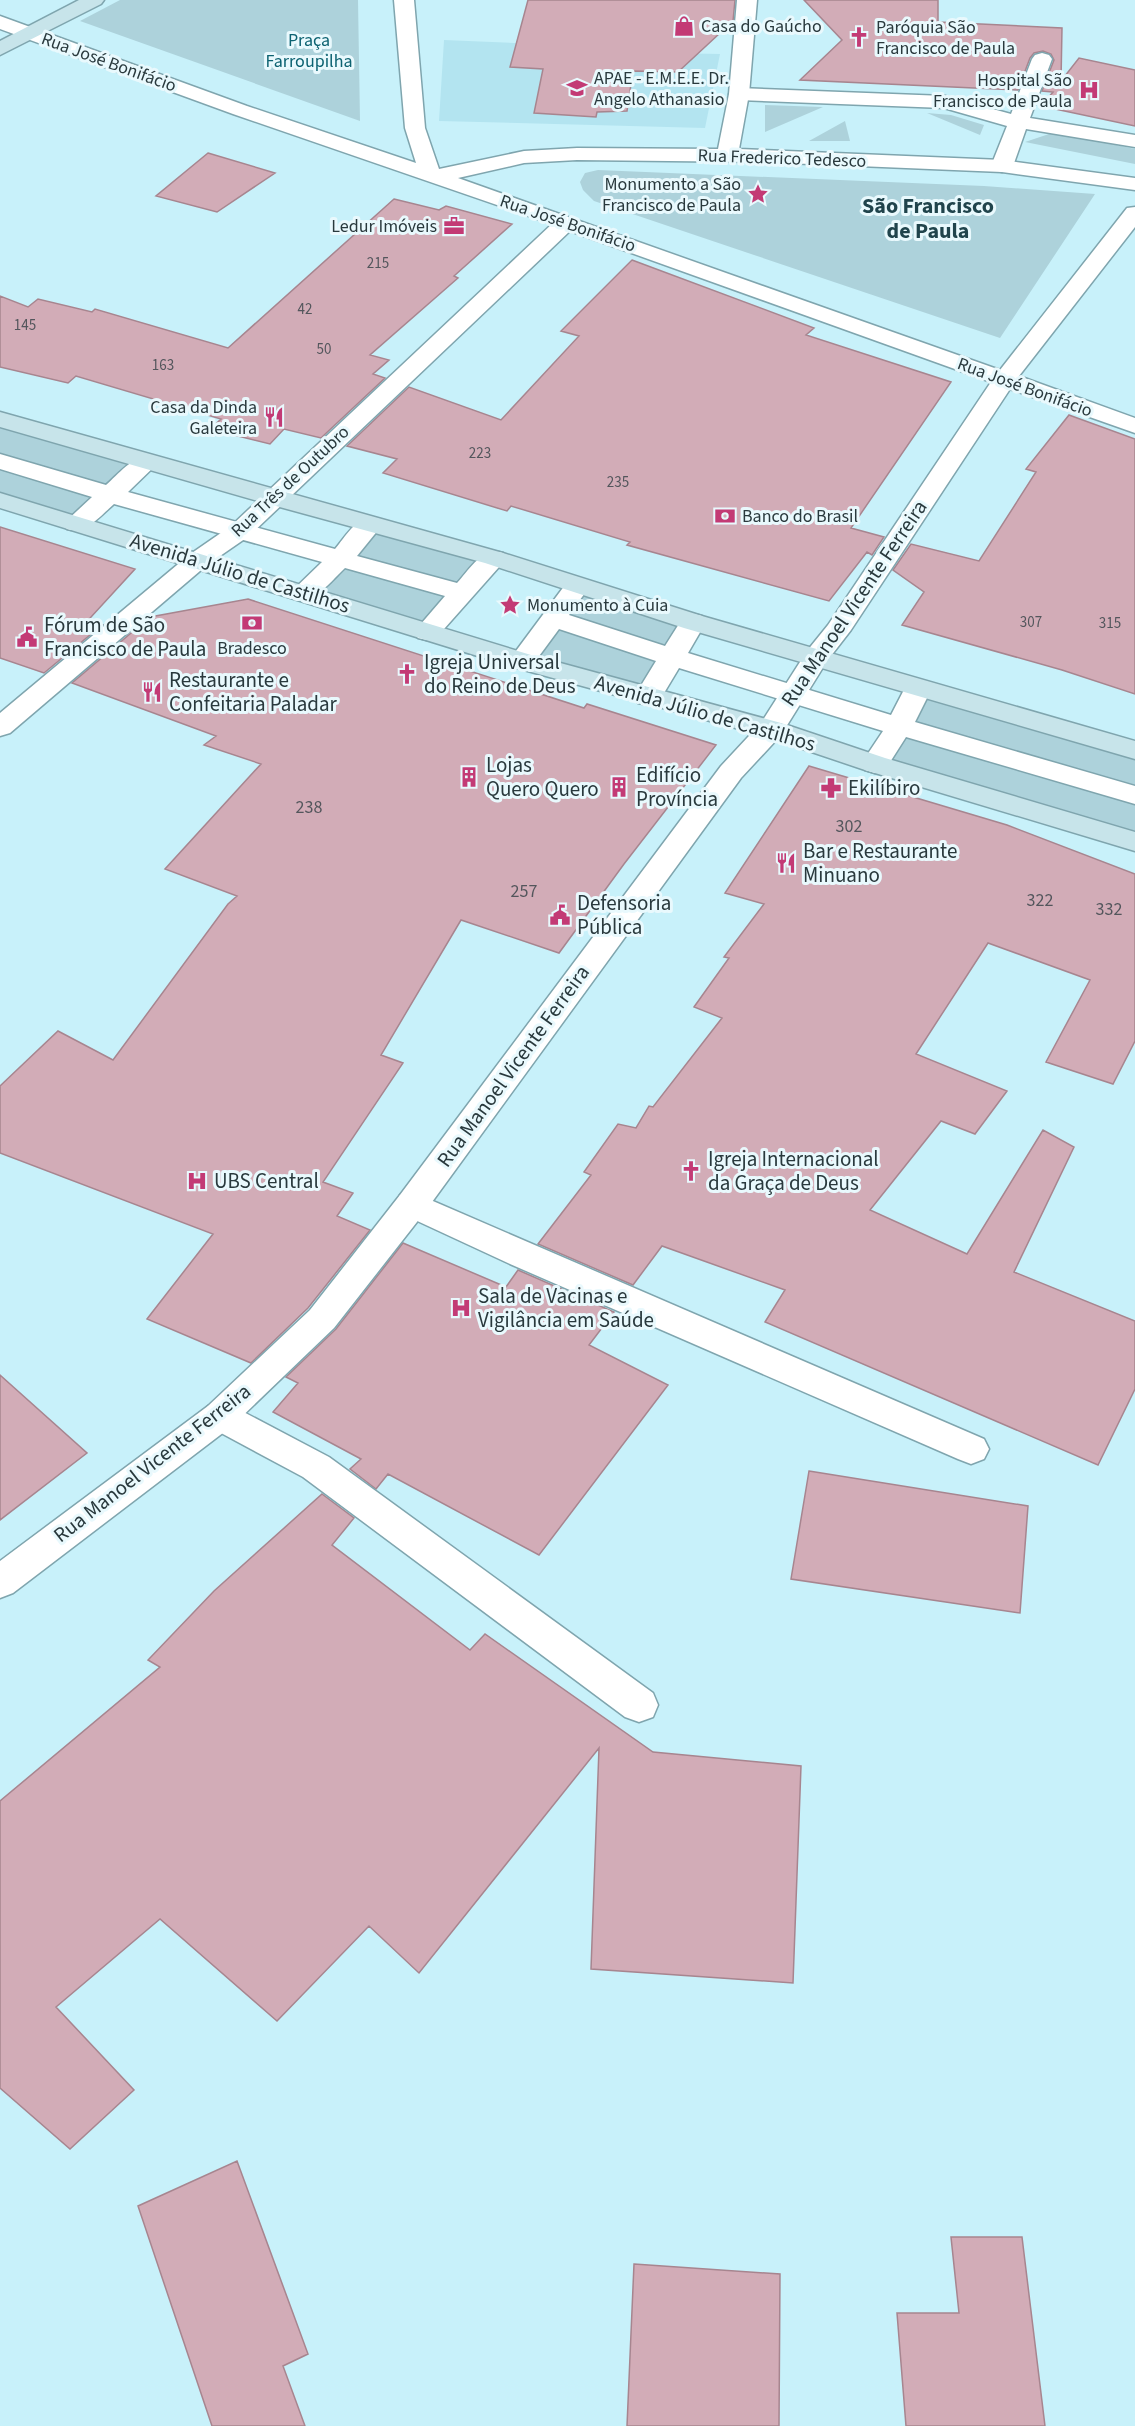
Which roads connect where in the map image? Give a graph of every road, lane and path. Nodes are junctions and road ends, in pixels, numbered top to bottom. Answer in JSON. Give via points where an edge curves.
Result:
{"nodes":[{"id":1,"x":94,"y":0,"type":"edge"},
{"id":2,"x":404,"y":0,"type":"edge"},
{"id":3,"x":747,"y":0,"type":"edge"},
{"id":4,"x":0,"y":22,"type":"edge"},
{"id":5,"x":32,"y":33,"type":"junction"},
{"id":6,"x":0,"y":49,"type":"edge"},
{"id":7,"x":1042,"y":59,"type":"dead end"},
{"id":8,"x":739,"y":94,"type":"junction"},
{"id":9,"x":1017,"y":122,"type":"junction"},
{"id":10,"x":1135,"y":141,"type":"edge"},
{"id":11,"x":727,"y":156,"type":"junction"},
{"id":12,"x":1002,"y":166,"type":"junction"},
{"id":13,"x":430,"y":177,"type":"junction"},
{"id":14,"x":1135,"y":184,"type":"edge"},
{"id":15,"x":1135,"y":213,"type":"edge"},
{"id":16,"x":567,"y":222,"type":"junction"},
{"id":17,"x":1004,"y":380,"type":"junction"},
{"id":18,"x":0,"y":419,"type":"edge"},
{"id":19,"x":1135,"y":426,"type":"edge"},
{"id":20,"x":0,"y":461,"type":"edge"},
{"id":21,"x":147,"y":462,"type":"junction"},
{"id":22,"x":108,"y":494,"type":"junction"},
{"id":23,"x":274,"y":498,"type":"junction"},
{"id":24,"x":0,"y":500,"type":"edge"},
{"id":25,"x":76,"y":524,"type":"junction"},
{"id":26,"x":370,"y":524,"type":"junction"},
{"id":27,"x":240,"y":531,"type":"junction"},
{"id":28,"x":494,"y":558,"type":"junction"},
{"id":29,"x":340,"y":559,"type":"junction"},
{"id":30,"x":198,"y":560,"type":"junction"},
{"id":31,"x":577,"y":586,"type":"junction"},
{"id":32,"x":304,"y":592,"type":"junction"},
{"id":33,"x":462,"y":593,"type":"junction"},
{"id":34,"x":554,"y":619,"type":"junction"},
{"id":35,"x":693,"y":622,"type":"junction"},
{"id":36,"x":427,"y":632,"type":"junction"},
{"id":37,"x":674,"y":656,"type":"junction"},
{"id":38,"x":816,"y":657,"type":"junction"},
{"id":39,"x":522,"y":660,"type":"junction"},
{"id":40,"x":918,"y":688,"type":"junction"},
{"id":41,"x":791,"y":695,"type":"junction"},
{"id":42,"x":648,"y":697,"type":"junction"},
{"id":43,"x":900,"y":726,"type":"junction"},
{"id":44,"x":0,"y":727,"type":"edge"},
{"id":45,"x":771,"y":729,"type":"junction"},
{"id":46,"x":1135,"y":750,"type":"edge"},
{"id":47,"x":875,"y":764,"type":"junction"},
{"id":48,"x":1135,"y":795,"type":"edge"},
{"id":49,"x":1135,"y":842,"type":"edge"},
{"id":50,"x":412,"y":1204,"type":"junction"},
{"id":51,"x":220,"y":1416,"type":"junction"},
{"id":52,"x":971,"y":1449,"type":"dead end"},
{"id":53,"x":0,"y":1582,"type":"edge"},
{"id":54,"x":639,"y":1705,"type":"dead end"}],
"edges":[{"from":1,"to":5,"type":"main road"},
{"from":2,"to":13,"type":"street","via":[[415,128]]},
{"from":3,"to":8,"type":"street"},
{"from":4,"to":5,"type":"street","name":"Rua José Bonifácio"},
{"from":5,"to":6,"type":"main road"},
{"from":5,"to":13,"type":"street","name":"Rua José Bonifácio"},
{"from":7,"to":9,"type":"street"},
{"from":8,"to":9,"type":"street","via":[[945,102]]},
{"from":8,"to":11,"type":"street"},
{"from":9,"to":10,"type":"street"},
{"from":9,"to":12,"type":"street"},
{"from":11,"to":12,"type":"street","name":"Rua Frederico Tedesco"},
{"from":11,"to":13,"type":"street","name":"Rua Frederico Tedesco","via":[[524,157]]},
{"from":12,"to":14,"type":"street","name":"Rua Frederico Tedesco"},
{"from":13,"to":16,"type":"street","name":"Rua José Bonifácio"},
{"from":15,"to":17,"type":"street","name":"Rua Manoel Vicente Ferreira"},
{"from":16,"to":17,"type":"street","name":"Rua José Bonifácio"},
{"from":16,"to":23,"type":"street","name":"Rua Três de Outubro"},
{"from":17,"to":19,"type":"street","name":"Rua José Bonifácio"},
{"from":17,"to":38,"type":"street","name":"Rua Manoel Vicente Ferreira","via":[[838,630]]},
{"from":18,"to":21,"type":"main road"},
{"from":20,"to":22,"type":"street"},
{"from":21,"to":22,"type":"street"},
{"from":21,"to":23,"type":"main road"},
{"from":22,"to":25,"type":"street"},
{"from":22,"to":27,"type":"street"},
{"from":23,"to":26,"type":"main road"},
{"from":23,"to":27,"type":"street","name":"Rua Três de Outubro"},
{"from":24,"to":25,"type":"main road","name":"Avenida Júlio de Castilhos"},
{"from":25,"to":30,"type":"main road","name":"Avenida Júlio de Castilhos"},
{"from":26,"to":28,"type":"main road"},
{"from":26,"to":29,"type":"street"},
{"from":27,"to":29,"type":"street"},
{"from":27,"to":30,"type":"street","name":"Rua Três de Outubro"},
{"from":28,"to":31,"type":"main road"},
{"from":28,"to":33,"type":"street"},
{"from":29,"to":32,"type":"street"},
{"from":29,"to":33,"type":"street"},
{"from":30,"to":32,"type":"main road","name":"Avenida Júlio de Castilhos"},
{"from":30,"to":44,"type":"street","name":"Rua Três de Outubro"},
{"from":31,"to":34,"type":"street"},
{"from":31,"to":35,"type":"main road"},
{"from":32,"to":36,"type":"main road","name":"Avenida Júlio de Castilhos"},
{"from":33,"to":36,"type":"street"},
{"from":34,"to":37,"type":"street"},
{"from":34,"to":39,"type":"street"},
{"from":35,"to":37,"type":"street"},
{"from":35,"to":38,"type":"main road"},
{"from":36,"to":39,"type":"main road","name":"Avenida Júlio de Castilhos"},
{"from":37,"to":41,"type":"street"},
{"from":37,"to":42,"type":"street"},
{"from":38,"to":40,"type":"main road"},
{"from":38,"to":41,"type":"street","name":"Rua Manoel Vicente Ferreira"},
{"from":39,"to":42,"type":"main road","name":"Avenida Júlio de Castilhos"},
{"from":40,"to":43,"type":"street"},
{"from":40,"to":46,"type":"main road"},
{"from":41,"to":43,"type":"street"},
{"from":41,"to":45,"type":"street","name":"Rua Manoel Vicente Ferreira"},
{"from":42,"to":45,"type":"main road","name":"Avenida Júlio de Castilhos"},
{"from":43,"to":47,"type":"street"},
{"from":43,"to":48,"type":"street"},
{"from":45,"to":47,"type":"main road","name":"Avenida Júlio de Castilhos"},
{"from":45,"to":50,"type":"street","name":"Rua Manoel Vicente Ferreira","via":[[731,772]]},
{"from":47,"to":49,"type":"main road","name":"Avenida Júlio de Castilhos"},
{"from":50,"to":51,"type":"street","name":"Rua Manoel Vicente Ferreira","via":[[322,1319]]},
{"from":50,"to":52,"type":"street"},
{"from":51,"to":53,"type":"street","name":"Rua Manoel Vicente Ferreira"},
{"from":51,"to":54,"type":"street","via":[[316,1467]]}]}
